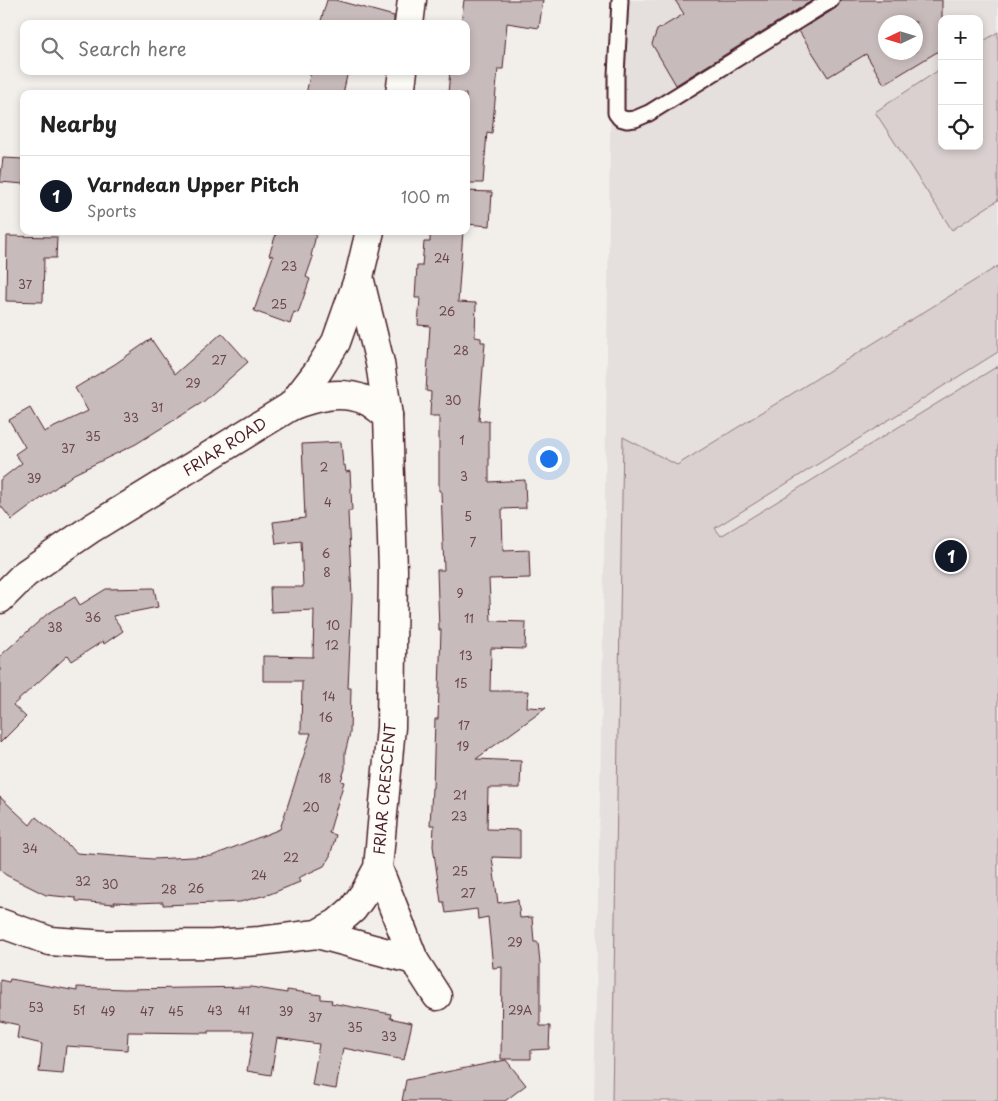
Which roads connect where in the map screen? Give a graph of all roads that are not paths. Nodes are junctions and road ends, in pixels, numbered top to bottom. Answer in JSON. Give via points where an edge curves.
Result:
{"nodes":[{"id":1,"x":412,"y":0,"type":"edge"},
{"id":2,"x":620,"y":0,"type":"edge"},
{"id":3,"x":831,"y":0,"type":"edge"},
{"id":4,"x":410,"y":20,"type":"edge"},
{"id":5,"x":402,"y":75,"type":"edge"},
{"id":6,"x":401,"y":90,"type":"edge"},
{"id":7,"x":369,"y":235,"type":"edge"},
{"id":8,"x":359,"y":277,"type":"junction"},
{"id":9,"x":290,"y":406,"type":"junction"},
{"id":10,"x":388,"y":416,"type":"junction"},
{"id":11,"x":0,"y":599,"type":"edge"},
{"id":12,"x":378,"y":868,"type":"junction"},
{"id":13,"x":0,"y":923,"type":"edge"},
{"id":14,"x":317,"y":934,"type":"junction"},
{"id":15,"x":414,"y":960,"type":"junction"},
{"id":16,"x":437,"y":996,"type":"dead end"}],
"edges":[{"from":1,"to":4,"type":"street"},
{"from":2,"to":3,"type":"lane","via":[[616,113],[627,120],[649,112]]},
{"from":5,"to":6,"type":"street"},
{"from":7,"to":8,"type":"street","name":"FRIAR ROAD"},
{"from":8,"to":9,"type":"street","name":"FRIAR ROAD","via":[[336,342]]},
{"from":8,"to":10,"type":"street","name":"FRIAR CRESCENT","via":[[380,363]]},
{"from":9,"to":10,"type":"street","via":[[315,397],[342,395],[366,400]]},
{"from":9,"to":11,"type":"street","name":"FRIAR ROAD","via":[[92,528],[25,574]]},
{"from":10,"to":12,"type":"street","name":"FRIAR CRESCENT","via":[[394,570],[391,727]]},
{"from":12,"to":14,"type":"street","name":"FRIAR CRESCENT","via":[[353,908],[337,923]]},
{"from":12,"to":15,"type":"street"},
{"from":13,"to":14,"type":"street","name":"FRIAR CRESCENT","via":[[50,941],[106,945],[214,944]]},
{"from":14,"to":15,"type":"street"},
{"from":15,"to":16,"type":"street"}]}
